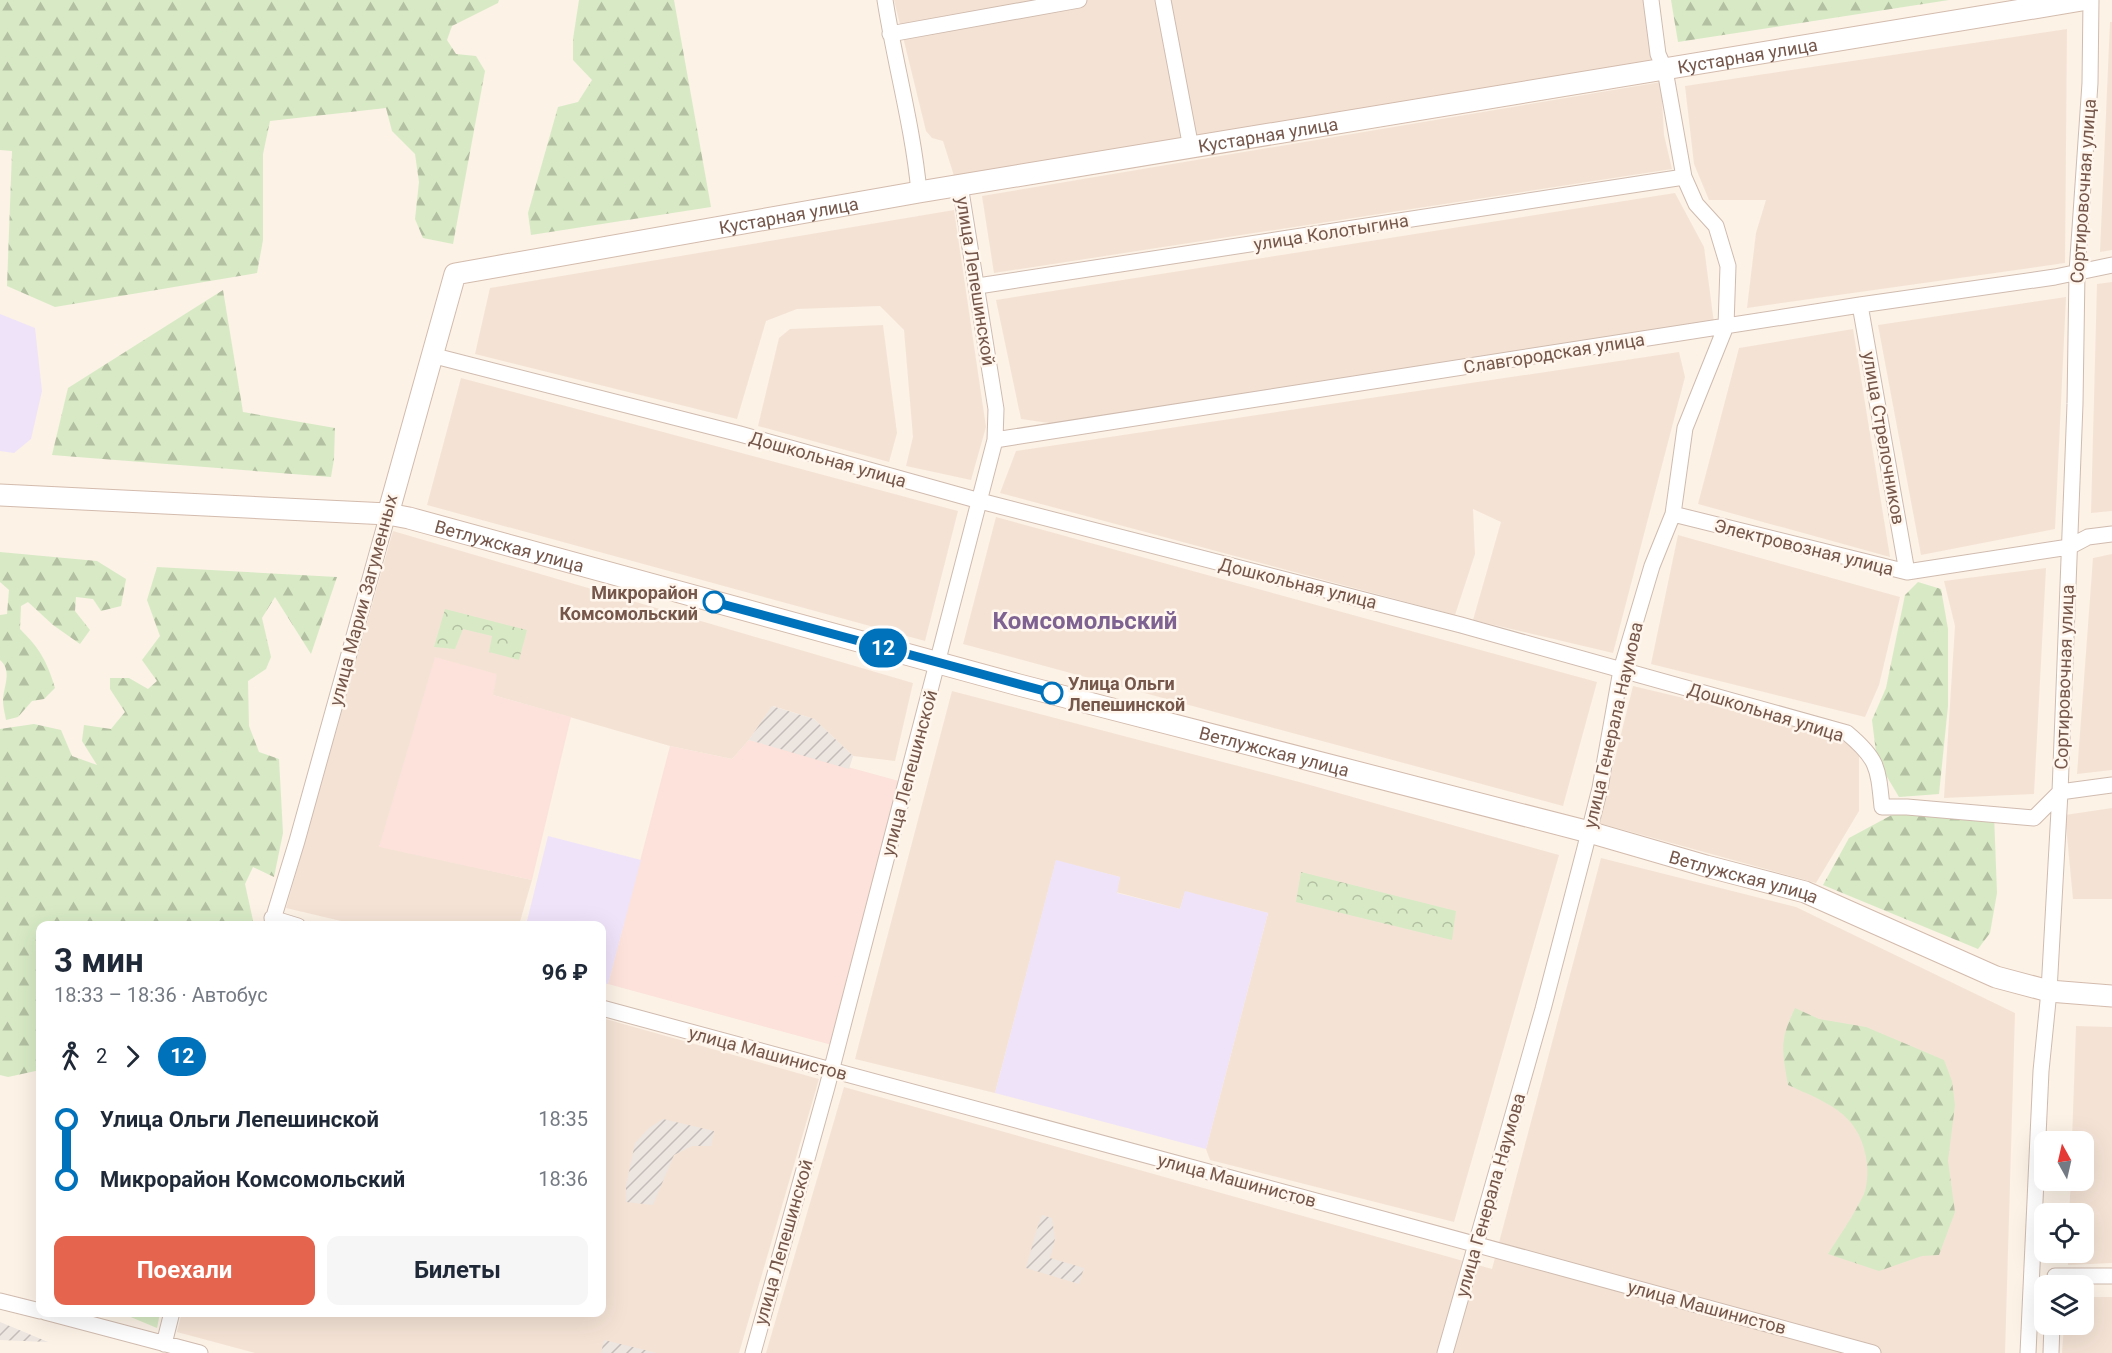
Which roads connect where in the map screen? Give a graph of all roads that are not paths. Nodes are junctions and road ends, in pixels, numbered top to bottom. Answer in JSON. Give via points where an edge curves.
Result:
{"nodes":[{"id":1,"x":885,"y":0,"type":"edge"},
{"id":2,"x":1079,"y":0,"type":"edge"},
{"id":3,"x":1163,"y":0,"type":"edge"},
{"id":4,"x":1651,"y":0,"type":"edge"},
{"id":5,"x":2082,"y":0,"type":"edge"},
{"id":6,"x":2091,"y":0,"type":"edge"},
{"id":7,"x":890,"y":34,"type":"junction"},
{"id":8,"x":1665,"y":70,"type":"junction"},
{"id":9,"x":1191,"y":148,"type":"junction"},
{"id":10,"x":1684,"y":177,"type":"junction"},
{"id":11,"x":960,"y":185,"type":"junction"},
{"id":12,"x":919,"y":192,"type":"junction"},
{"id":13,"x":2112,"y":265,"type":"edge"},
{"id":14,"x":2077,"y":272,"type":"junction"},
{"id":15,"x":454,"y":274,"type":"joint"},
{"id":16,"x":978,"y":286,"type":"junction"},
{"id":17,"x":1860,"y":304,"type":"junction"},
{"id":18,"x":1726,"y":326,"type":"junction"},
{"id":19,"x":431,"y":355,"type":"junction"},
{"id":20,"x":995,"y":440,"type":"junction"},
{"id":21,"x":0,"y":495,"type":"edge"},
{"id":22,"x":980,"y":501,"type":"junction"},
{"id":23,"x":387,"y":514,"type":"junction"},
{"id":24,"x":1673,"y":514,"type":"junction"},
{"id":25,"x":2112,"y":534,"type":"edge"},
{"id":26,"x":2069,"y":547,"type":"junction"},
{"id":27,"x":1907,"y":572,"type":"junction"},
{"id":28,"x":938,"y":663,"type":"junction"},
{"id":29,"x":1621,"y":670,"type":"junction"},
{"id":30,"x":2112,"y":784,"type":"edge"},
{"id":31,"x":2060,"y":792,"type":"junction"},
{"id":32,"x":1588,"y":832,"type":"junction"},
{"id":33,"x":272,"y":921,"type":"edge"},
{"id":34,"x":2049,"y":991,"type":"junction"},
{"id":35,"x":2112,"y":996,"type":"edge"},
{"id":36,"x":606,"y":1009,"type":"edge"},
{"id":37,"x":831,"y":1070,"type":"junction"},
{"id":38,"x":1477,"y":1244,"type":"junction"},
{"id":39,"x":2031,"y":1276,"type":"junction"},
{"id":40,"x":2112,"y":1276,"type":"edge"},
{"id":41,"x":2034,"y":1277,"type":"edge"},
{"id":42,"x":2094,"y":1278,"type":"edge"},
{"id":43,"x":0,"y":1301,"type":"edge"},
{"id":44,"x":36,"y":1310,"type":"edge"},
{"id":45,"x":64,"y":1317,"type":"edge"},
{"id":46,"x":171,"y":1317,"type":"edge"},
{"id":47,"x":2052,"y":1335,"type":"edge"},
{"id":48,"x":164,"y":1344,"type":"junction"},
{"id":49,"x":200,"y":1353,"type":"edge"},
{"id":50,"x":753,"y":1353,"type":"edge"},
{"id":51,"x":1445,"y":1353,"type":"edge"},
{"id":52,"x":1873,"y":1353,"type":"edge"},
{"id":53,"x":2028,"y":1353,"type":"edge"},
{"id":54,"x":2051,"y":1353,"type":"edge"}],
"edges":[{"from":1,"to":7,"type":"street"},
{"from":2,"to":7,"type":"street"},
{"from":3,"to":9,"type":"street"},
{"from":4,"to":8,"type":"street","name":"улица Генерала Наумова","via":[[1658,54]]},
{"from":5,"to":8,"type":"main road","name":"Кустарная улица"},
{"from":6,"to":14,"type":"street","name":"Сортировочная улица","via":[[2090,83]]},
{"from":7,"to":12,"type":"street","via":[[907,108]]},
{"from":8,"to":9,"type":"main road","name":"Кустарная улица"},
{"from":8,"to":10,"type":"street","name":"улица Генерала Наумова"},
{"from":9,"to":11,"type":"main road","name":"Кустарная улица"},
{"from":10,"to":16,"type":"street","name":"улица Колотыгина"},
{"from":10,"to":18,"type":"street","name":"улица Генерала Наумова","via":[[1695,204],[1716,226],[1728,266]]},
{"from":11,"to":12,"type":"main road","name":"Кустарная улица"},
{"from":11,"to":16,"type":"street","name":"улица Лепешинской"},
{"from":12,"to":15,"type":"main road","name":"Кустарная улица"},
{"from":13,"to":14,"type":"street","name":"Славгородская улица"},
{"from":14,"to":17,"type":"street","name":"Славгородская улица"},
{"from":14,"to":26,"type":"street","name":"Сортировочная улица"},
{"from":15,"to":19,"type":"main road","name":"улица Марии Загуменных"},
{"from":16,"to":20,"type":"street","name":"улица Лепешинской","via":[[996,409]]},
{"from":17,"to":18,"type":"street","name":"Славгородская улица"},
{"from":17,"to":27,"type":"street","name":"улица Стрелочников"},
{"from":18,"to":20,"type":"street","name":"Славгородская улица"},
{"from":18,"to":24,"type":"street","name":"улица Генерала Наумова","via":[[1685,428]]},
{"from":19,"to":22,"type":"street","name":"Дошкольная улица","via":[[740,434]]},
{"from":19,"to":23,"type":"main road","name":"улица Марии Загуменных"},
{"from":20,"to":22,"type":"street","name":"улица Лепешинской"},
{"from":21,"to":23,"type":"main road","name":"Ветлужская улица"},
{"from":22,"to":28,"type":"street","name":"улица Лепешинской"},
{"from":22,"to":29,"type":"street","name":"Дошкольная улица"},
{"from":23,"to":28,"type":"main road","name":"Ветлужская улица"},
{"from":23,"to":33,"type":"street","name":"улица Марии Загуменных"},
{"from":24,"to":27,"type":"street","name":"Электровозная улица"},
{"from":24,"to":29,"type":"street","name":"улица Генерала Наумова","via":[[1652,566]]},
{"from":25,"to":26,"type":"street","name":"Электровозная улица","via":[[2088,537]]},
{"from":26,"to":27,"type":"street","name":"Электровозная улица"},
{"from":26,"to":31,"type":"street","name":"Сортировочная улица"},
{"from":28,"to":32,"type":"main road","name":"Ветлужская улица"},
{"from":28,"to":37,"type":"street","name":"улица Лепешинской"},
{"from":29,"to":31,"type":"street","name":"Дошкольная улица","via":[[1847,733],[1867,750],[1878,771],[1882,807],[2034,818]]},
{"from":29,"to":32,"type":"street","name":"улица Генерала Наумова"},
{"from":30,"to":31,"type":"street"},
{"from":31,"to":34,"type":"street","name":"Сортировочная улица"},
{"from":32,"to":34,"type":"main road","name":"Ветлужская улица","via":[[1805,892],[1996,977]]},
{"from":32,"to":38,"type":"street","name":"улица Генерала Наумова"},
{"from":34,"to":35,"type":"main road","name":"Ветлужская улица"},
{"from":34,"to":39,"type":"street","name":"Сортировочная улица"},
{"from":36,"to":37,"type":"street","name":"улица Машинистов"},
{"from":37,"to":38,"type":"street","name":"улица Машинистов"},
{"from":37,"to":50,"type":"street","name":"улица Лепешинской"},
{"from":38,"to":51,"type":"street","name":"улица Генерала Наумова"},
{"from":38,"to":52,"type":"street","name":"улица Машинистов"},
{"from":39,"to":41,"type":"street"},
{"from":39,"to":53,"type":"street","name":"Сортировочная улица"},
{"from":40,"to":42,"type":"street"},
{"from":43,"to":44,"type":"street"},
{"from":45,"to":48,"type":"street"},
{"from":46,"to":48,"type":"street"},
{"from":47,"to":54,"type":"street"},
{"from":48,"to":49,"type":"street"}]}
